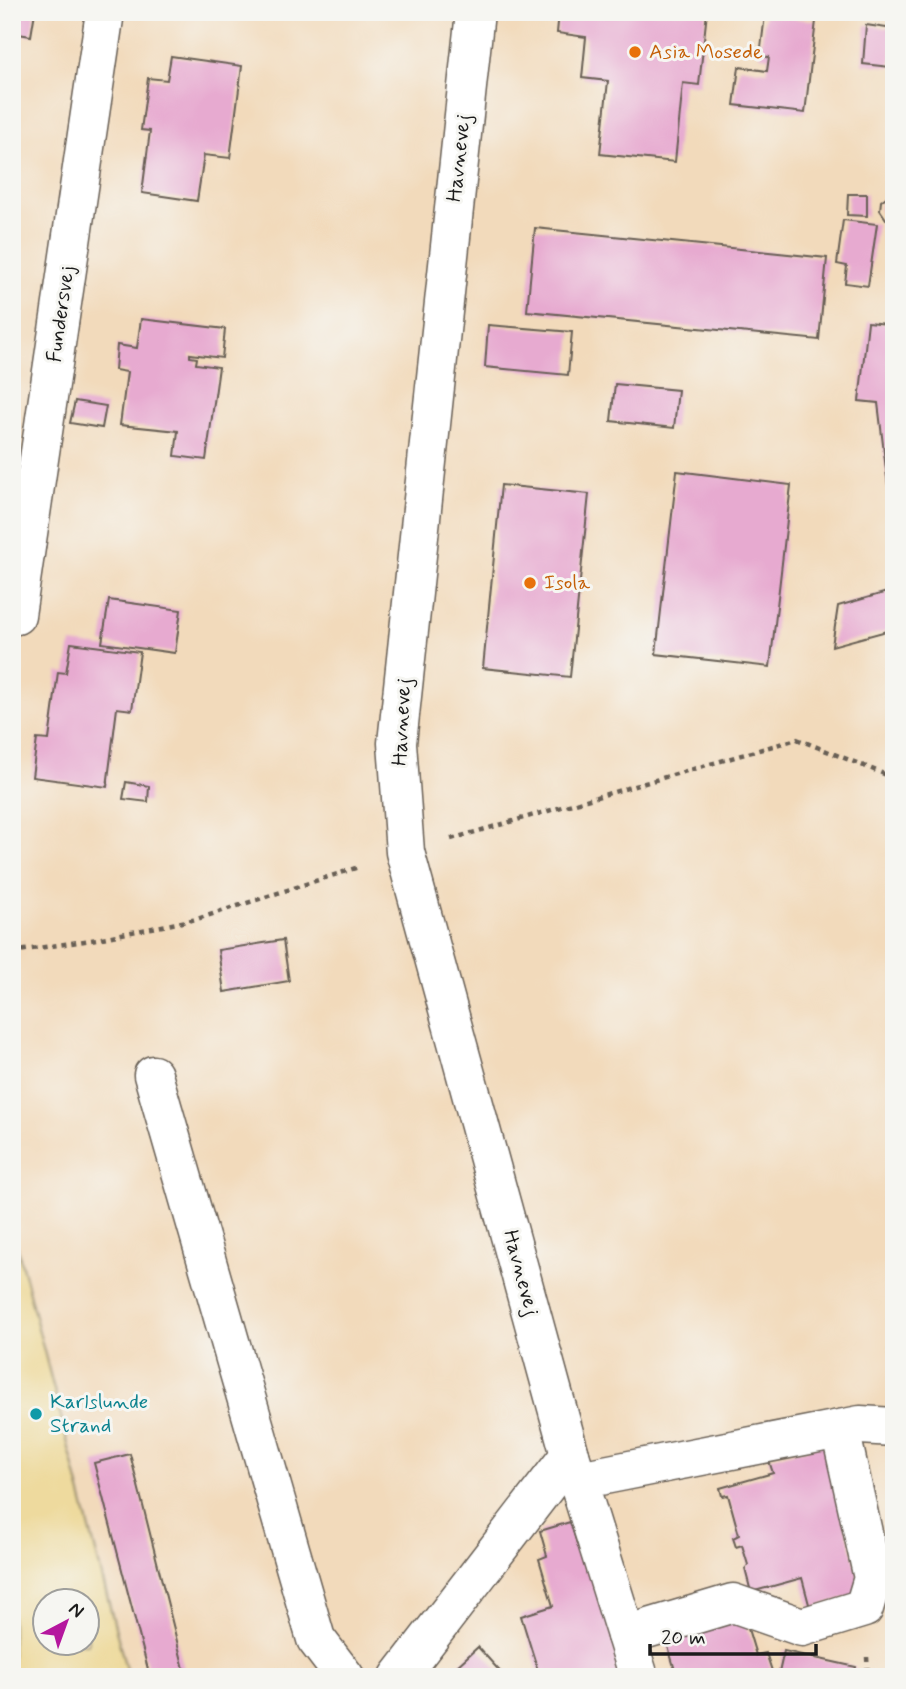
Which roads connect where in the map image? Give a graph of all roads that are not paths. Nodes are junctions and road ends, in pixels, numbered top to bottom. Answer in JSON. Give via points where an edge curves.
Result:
{"nodes":[{"id":1,"x":105,"y":12,"type":"edge"},
{"id":2,"x":475,"y":12,"type":"edge"},
{"id":3,"x":16,"y":615,"type":"dead end"},
{"id":4,"x":153,"y":1075,"type":"dead end"},
{"id":5,"x":894,"y":1427,"type":"edge"},
{"id":6,"x":840,"y":1429,"type":"junction"},
{"id":7,"x":574,"y":1468,"type":"junction"},
{"id":8,"x":626,"y":1635,"type":"junction"},
{"id":9,"x":345,"y":1677,"type":"edge"},
{"id":10,"x":399,"y":1677,"type":"edge"},
{"id":11,"x":639,"y":1677,"type":"edge"}],
"edges":[{"from":1,"to":3,"type":"street","name":"Fundersvej"},
{"from":2,"to":7,"type":"street","name":"Havnevej","via":[[397,743],[405,852]]},
{"from":4,"to":9,"type":"street","via":[[316,1639]]},
{"from":5,"to":6,"type":"street"},
{"from":6,"to":7,"type":"street"},
{"from":6,"to":8,"type":"street","via":[[873,1578],[864,1608],[802,1627],[733,1603]]},
{"from":7,"to":8,"type":"street","name":"Havnevej"},
{"from":7,"to":10,"type":"street"},
{"from":8,"to":11,"type":"street","name":"Havnevej"}]}
